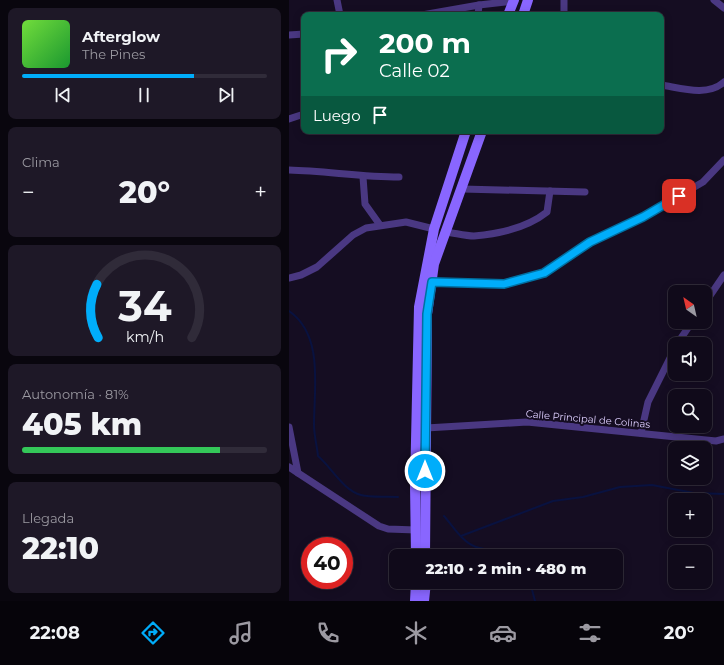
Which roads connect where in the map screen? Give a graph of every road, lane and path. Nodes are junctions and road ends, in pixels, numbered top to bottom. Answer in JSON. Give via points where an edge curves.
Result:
{"nodes":[{"id":1,"x":337,"y":0,"type":"edge"},
{"id":2,"x":514,"y":0,"type":"edge"},
{"id":3,"x":528,"y":0,"type":"edge"},
{"id":4,"x":564,"y":0,"type":"edge"},
{"id":5,"x":714,"y":0,"type":"edge"},
{"id":6,"x":724,"y":8,"type":"edge"},
{"id":7,"x":480,"y":11,"type":"edge"},
{"id":8,"x":339,"y":12,"type":"edge"},
{"id":9,"x":466,"y":12,"type":"edge"},
{"id":10,"x":509,"y":12,"type":"edge"},
{"id":11,"x":524,"y":12,"type":"edge"},
{"id":12,"x":564,"y":12,"type":"edge"},
{"id":13,"x":301,"y":34,"type":"edge"},
{"id":14,"x":289,"y":35,"type":"edge"},
{"id":15,"x":724,"y":82,"type":"edge"},
{"id":16,"x":664,"y":85,"type":"edge"},
{"id":17,"x":301,"y":115,"type":"edge"},
{"id":18,"x":289,"y":119,"type":"edge"},
{"id":19,"x":465,"y":134,"type":"edge"},
{"id":20,"x":481,"y":134,"type":"edge"},
{"id":21,"x":724,"y":160,"type":"edge"},
{"id":22,"x":289,"y":170,"type":"edge"},
{"id":23,"x":363,"y":177,"type":"junction"},
{"id":24,"x":399,"y":177,"type":"dead end"},
{"id":25,"x":461,"y":189,"type":"junction"},
{"id":26,"x":550,"y":191,"type":"junction"},
{"id":27,"x":585,"y":192,"type":"dead end"},
{"id":28,"x":380,"y":225,"type":"junction"},
{"id":29,"x":434,"y":229,"type":"junction"},
{"id":30,"x":447,"y":232,"type":"junction"},
{"id":31,"x":724,"y":275,"type":"edge"},
{"id":32,"x":289,"y":278,"type":"edge"},
{"id":33,"x":432,"y":282,"type":"junction"},
{"id":34,"x":712,"y":293,"type":"edge"},
{"id":35,"x":668,"y":362,"type":"edge"},
{"id":36,"x":289,"y":427,"type":"edge"},
{"id":37,"x":426,"y":428,"type":"junction"},
{"id":38,"x":641,"y":433,"type":"junction"},
{"id":39,"x":724,"y":439,"type":"edge"},
{"id":40,"x":289,"y":467,"type":"edge"},
{"id":41,"x":298,"y":473,"type":"junction"},
{"id":42,"x":416,"y":530,"type":"junction"},
{"id":43,"x":416,"y":549,"type":"edge"},
{"id":44,"x":425,"y":549,"type":"edge"},
{"id":45,"x":416,"y":589,"type":"edge"},
{"id":46,"x":425,"y":591,"type":"edge"},
{"id":47,"x":415,"y":601,"type":"edge"},
{"id":48,"x":430,"y":601,"type":"edge"}],
"edges":[{"from":1,"to":8,"type":"street"},
{"from":2,"to":7,"type":"street"},
{"from":2,"to":10,"type":"street"},
{"from":3,"to":11,"type":"street"},
{"from":4,"to":12,"type":"street"},
{"from":5,"to":6,"type":"street"},
{"from":7,"to":9,"type":"street"},
{"from":13,"to":14,"type":"street"},
{"from":15,"to":16,"type":"street","via":[[715,88],[697,90]]},
{"from":17,"to":18,"type":"street"},
{"from":19,"to":29,"type":"street"},
{"from":20,"to":25,"type":"street"},
{"from":21,"to":33,"type":"street","via":[[703,182],[643,217],[590,242],[544,273],[504,284]]},
{"from":22,"to":23,"type":"street"},
{"from":23,"to":24,"type":"street"},
{"from":23,"to":28,"type":"street","via":[[365,204]]},
{"from":25,"to":26,"type":"street"},
{"from":25,"to":30,"type":"street"},
{"from":26,"to":27,"type":"street"},
{"from":26,"to":30,"type":"street","via":[[547,212],[537,220],[510,230],[473,236]]},
{"from":28,"to":29,"type":"street","via":[[406,222]]},
{"from":28,"to":32,"type":"street","via":[[366,228],[353,235],[306,274]]},
{"from":29,"to":42,"type":"street","via":[[419,307]]},
{"from":30,"to":33,"type":"street","via":[[434,264]]},
{"from":31,"to":34,"type":"street"},
{"from":33,"to":37,"type":"street","via":[[427,314]]},
{"from":35,"to":38,"type":"street","via":[[648,402]]},
{"from":36,"to":41,"type":"street"},
{"from":37,"to":38,"type":"street","name":"Calle Principal de Colinas","via":[[527,422]]},
{"from":37,"to":44,"type":"street"},
{"from":38,"to":39,"type":"street","name":"Calle Principal de Colinas","via":[[716,441]]},
{"from":40,"to":41,"type":"street"},
{"from":41,"to":42,"type":"street","via":[[379,526],[388,529]]},
{"from":42,"to":43,"type":"street"},
{"from":45,"to":47,"type":"street"},
{"from":46,"to":48,"type":"street"}]}
